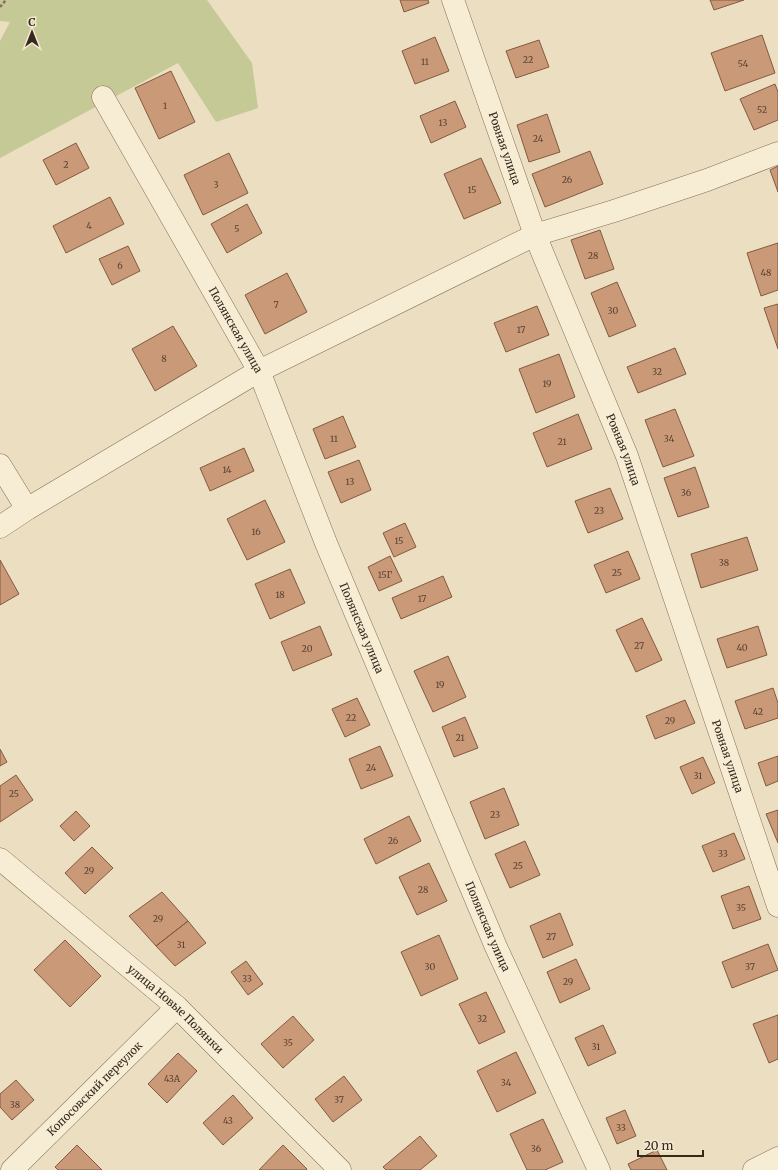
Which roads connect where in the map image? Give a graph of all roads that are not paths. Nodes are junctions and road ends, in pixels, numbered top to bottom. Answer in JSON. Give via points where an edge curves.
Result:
{"nodes":[{"id":1,"x":453,"y":0,"type":"edge"},
{"id":2,"x":103,"y":97,"type":"dead end"},
{"id":3,"x":778,"y":153,"type":"edge"},
{"id":4,"x":535,"y":235,"type":"junction"},
{"id":5,"x":258,"y":371,"type":"junction"},
{"id":6,"x":0,"y":465,"type":"edge"},
{"id":7,"x":27,"y":509,"type":"junction"},
{"id":8,"x":0,"y":527,"type":"edge"},
{"id":9,"x":0,"y":860,"type":"edge"},
{"id":10,"x":778,"y":906,"type":"edge"},
{"id":11,"x":177,"y":1007,"type":"junction"},
{"id":12,"x":778,"y":1158,"type":"edge"},
{"id":13,"x":12,"y":1170,"type":"edge"},
{"id":14,"x":340,"y":1170,"type":"edge"},
{"id":15,"x":599,"y":1170,"type":"edge"},
{"id":16,"x":754,"y":1170,"type":"edge"}],
"edges":[{"from":1,"to":4,"type":"street","name":"Ровная улица"},
{"from":2,"to":5,"type":"street","name":"Полянская улица"},
{"from":3,"to":4,"type":"street","via":[[708,180]]},
{"from":4,"to":5,"type":"street"},
{"from":4,"to":10,"type":"street","name":"Ровная улица","via":[[626,456]]},
{"from":5,"to":7,"type":"street"},
{"from":5,"to":15,"type":"street","name":"Полянская улица","via":[[326,543],[496,947]]},
{"from":6,"to":7,"type":"street"},
{"from":7,"to":8,"type":"street"},
{"from":9,"to":11,"type":"street","name":"улица Новые Полянки"},
{"from":11,"to":13,"type":"street","name":"Копосовский переулок"},
{"from":11,"to":14,"type":"street","name":"улица Новые Полянки"},
{"from":12,"to":16,"type":"street"}]}
